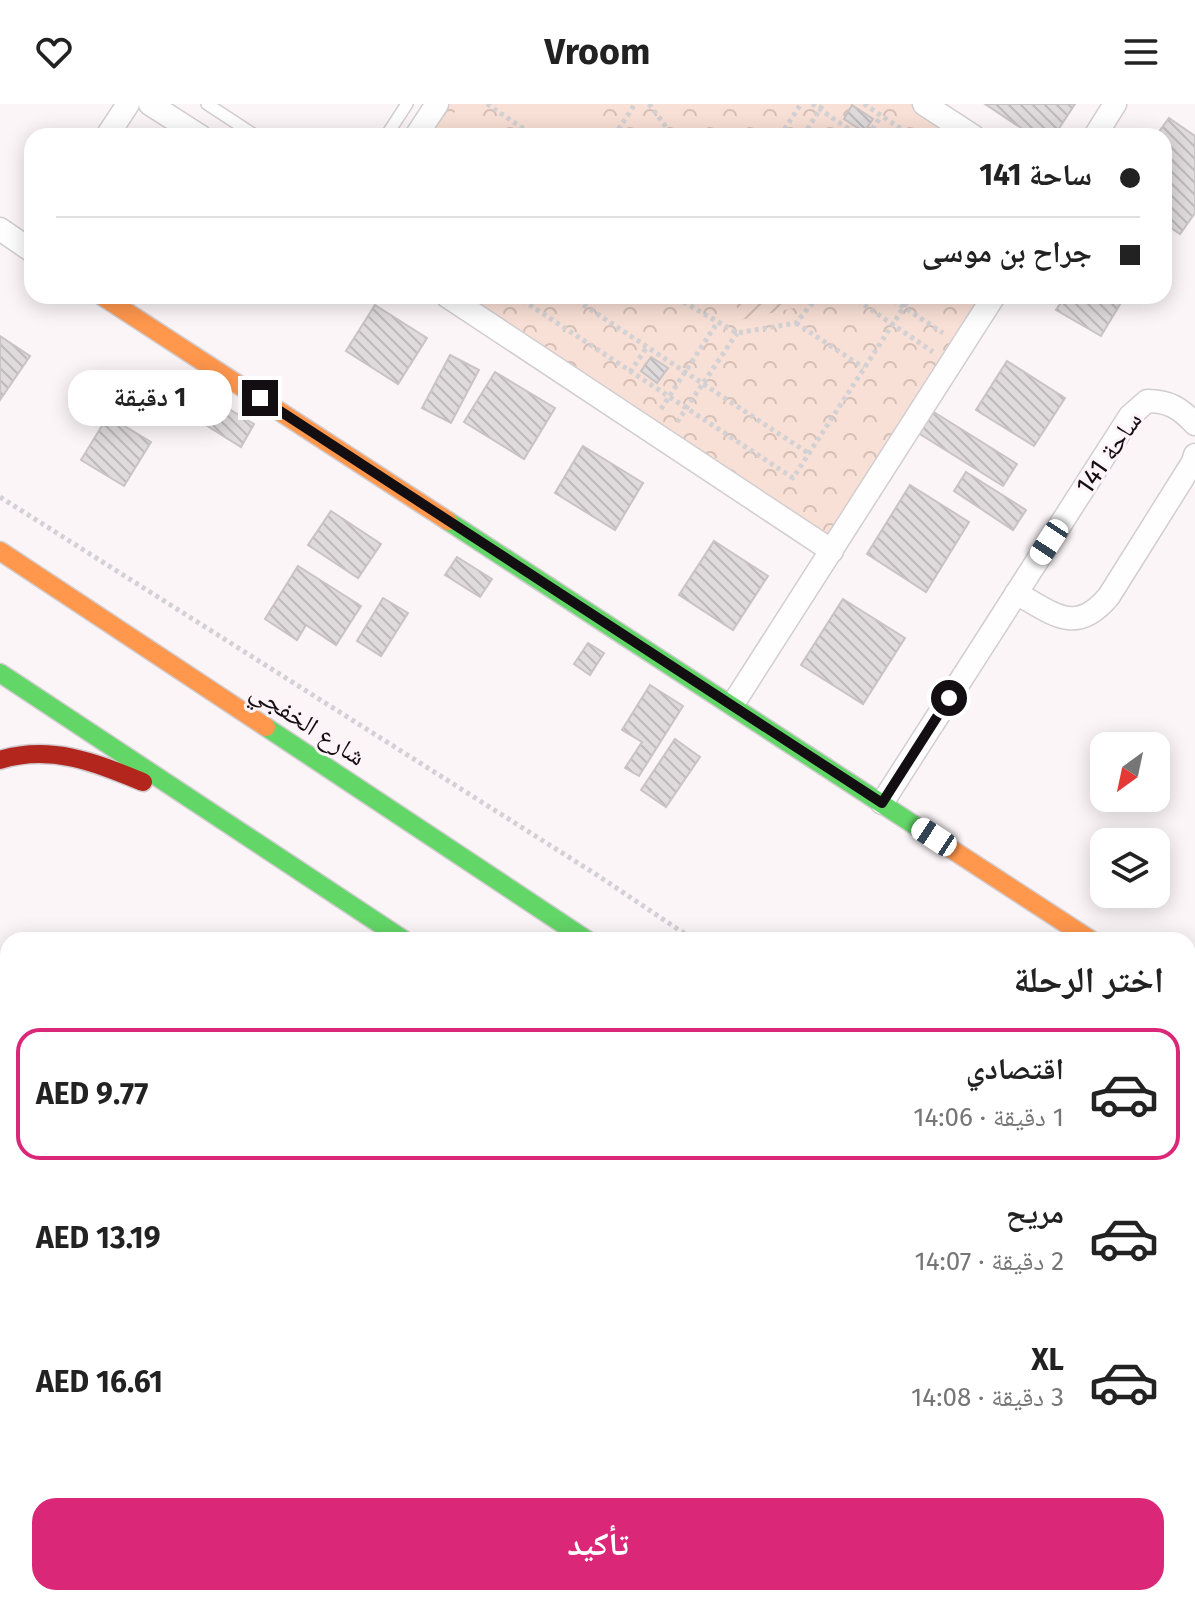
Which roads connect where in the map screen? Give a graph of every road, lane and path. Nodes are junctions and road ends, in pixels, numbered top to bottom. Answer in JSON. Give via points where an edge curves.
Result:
{"nodes":[{"id":1,"x":128,"y":104,"type":"edge"},
{"id":2,"x":150,"y":104,"type":"edge"},
{"id":3,"x":207,"y":104,"type":"edge"},
{"id":4,"x":407,"y":104,"type":"edge"},
{"id":5,"x":437,"y":104,"type":"edge"},
{"id":6,"x":487,"y":104,"type":"edge"},
{"id":7,"x":635,"y":104,"type":"edge"},
{"id":8,"x":649,"y":104,"type":"edge"},
{"id":9,"x":801,"y":104,"type":"edge"},
{"id":10,"x":812,"y":104,"type":"edge"},
{"id":11,"x":864,"y":104,"type":"edge"},
{"id":12,"x":924,"y":104,"type":"edge"},
{"id":13,"x":1115,"y":104,"type":"edge"},
{"id":14,"x":821,"y":106,"type":"edge"},
{"id":15,"x":881,"y":116,"type":"junction"},
{"id":16,"x":112,"y":128,"type":"edge"},
{"id":17,"x":188,"y":128,"type":"edge"},
{"id":18,"x":244,"y":128,"type":"edge"},
{"id":19,"x":391,"y":128,"type":"edge"},
{"id":20,"x":421,"y":128,"type":"edge"},
{"id":21,"x":522,"y":128,"type":"edge"},
{"id":22,"x":619,"y":128,"type":"edge"},
{"id":23,"x":667,"y":128,"type":"edge"},
{"id":24,"x":785,"y":128,"type":"edge"},
{"id":25,"x":808,"y":128,"type":"edge"},
{"id":26,"x":849,"y":128,"type":"edge"},
{"id":27,"x":873,"y":128,"type":"edge"},
{"id":28,"x":900,"y":128,"type":"edge"},
{"id":29,"x":961,"y":128,"type":"edge"},
{"id":30,"x":1100,"y":128,"type":"edge"},
{"id":31,"x":0,"y":229,"type":"edge"},
{"id":32,"x":24,"y":245,"type":"edge"},
{"id":33,"x":114,"y":304,"type":"edge"},
{"id":34,"x":459,"y":304,"type":"edge"},
{"id":35,"x":528,"y":304,"type":"edge"},
{"id":36,"x":582,"y":304,"type":"edge"},
{"id":37,"x":686,"y":304,"type":"edge"},
{"id":38,"x":811,"y":304,"type":"edge"},
{"id":39,"x":863,"y":304,"type":"edge"},
{"id":40,"x":899,"y":304,"type":"edge"},
{"id":41,"x":906,"y":304,"type":"edge"},
{"id":42,"x":989,"y":304,"type":"edge"},
{"id":43,"x":904,"y":307,"type":"junction"},
{"id":44,"x":717,"y":323,"type":"junction"},
{"id":45,"x":796,"y":323,"type":"junction"},
{"id":46,"x":892,"y":324,"type":"junction"},
{"id":47,"x":737,"y":333,"type":"junction"},
{"id":48,"x":647,"y":347,"type":"junction"},
{"id":49,"x":933,"y":352,"type":"junction"},
{"id":50,"x":925,"y":365,"type":"dead end"},
{"id":51,"x":864,"y":368,"type":"junction"},
{"id":52,"x":630,"y":372,"type":"junction"},
{"id":53,"x":685,"y":372,"type":"junction"},
{"id":54,"x":703,"y":384,"type":"junction"},
{"id":55,"x":668,"y":398,"type":"junction"},
{"id":56,"x":687,"y":408,"type":"junction"},
{"id":57,"x":675,"y":424,"type":"junction"},
{"id":58,"x":1195,"y":424,"type":"edge"},
{"id":59,"x":688,"y":432,"type":"dead end"},
{"id":60,"x":808,"y":453,"type":"junction"},
{"id":61,"x":1195,"y":455,"type":"edge"},
{"id":62,"x":0,"y":497,"type":"edge"},
{"id":63,"x":0,"y":551,"type":"edge"},
{"id":64,"x":832,"y":551,"type":"junction"},
{"id":65,"x":1016,"y":593,"type":"junction"},
{"id":66,"x":0,"y":673,"type":"edge"},
{"id":67,"x":733,"y":704,"type":"junction"},
{"id":68,"x":0,"y":760,"type":"edge"},
{"id":69,"x":196,"y":801,"type":"junction"},
{"id":70,"x":882,"y":803,"type":"junction"},
{"id":71,"x":392,"y":932,"type":"edge"},
{"id":72,"x":575,"y":932,"type":"edge"},
{"id":73,"x":682,"y":932,"type":"edge"},
{"id":74,"x":1079,"y":932,"type":"edge"}],
"edges":[{"from":1,"to":16,"type":"street"},
{"from":2,"to":17,"type":"street"},
{"from":3,"to":18,"type":"lane"},
{"from":4,"to":19,"type":"lane"},
{"from":5,"to":20,"type":"street"},
{"from":6,"to":21,"type":"path"},
{"from":7,"to":22,"type":"path"},
{"from":8,"to":23,"type":"path"},
{"from":9,"to":24,"type":"path"},
{"from":10,"to":14,"type":"path"},
{"from":11,"to":15,"type":"path"},
{"from":12,"to":29,"type":"street"},
{"from":13,"to":30,"type":"street"},
{"from":14,"to":25,"type":"path"},
{"from":14,"to":26,"type":"path"},
{"from":15,"to":27,"type":"path"},
{"from":15,"to":28,"type":"path"},
{"from":31,"to":32,"type":"street"},
{"from":33,"to":67,"type":"main road"},
{"from":34,"to":64,"type":"street"},
{"from":35,"to":52,"type":"path"},
{"from":36,"to":48,"type":"path"},
{"from":37,"to":44,"type":"path"},
{"from":38,"to":45,"type":"path"},
{"from":39,"to":46,"type":"path"},
{"from":40,"to":43,"type":"path"},
{"from":41,"to":43,"type":"path"},
{"from":42,"to":64,"type":"street"},
{"from":43,"to":46,"type":"path"},
{"from":43,"to":49,"type":"path","via":[[945,334]]},
{"from":44,"to":47,"type":"path"},
{"from":44,"to":53,"type":"path"},
{"from":45,"to":47,"type":"path"},
{"from":45,"to":51,"type":"path"},
{"from":46,"to":49,"type":"path"},
{"from":46,"to":51,"type":"path"},
{"from":47,"to":54,"type":"path"},
{"from":48,"to":52,"type":"path"},
{"from":48,"to":53,"type":"path"},
{"from":49,"to":50,"type":"path"},
{"from":51,"to":60,"type":"path"},
{"from":52,"to":55,"type":"path"},
{"from":53,"to":54,"type":"path"},
{"from":53,"to":55,"type":"path"},
{"from":54,"to":56,"type":"path"},
{"from":54,"to":60,"type":"path"},
{"from":55,"to":56,"type":"path"},
{"from":55,"to":57,"type":"path","via":[[658,413]]},
{"from":56,"to":57,"type":"path"},
{"from":56,"to":60,"type":"path","via":[[793,478]]},
{"from":57,"to":59,"type":"path"},
{"from":58,"to":65,"type":"street","name":"ساحة 141","via":[[1166,401],[1147,401],[1130,416]]},
{"from":61,"to":65,"type":"street","via":[[1098,611],[1072,620]]},
{"from":62,"to":73,"type":"path"},
{"from":63,"to":72,"type":"main road","name":"شارع الخفجي"},
{"from":64,"to":67,"type":"street"},
{"from":65,"to":70,"type":"street","name":"ساحة 141"},
{"from":66,"to":69,"type":"main road"},
{"from":67,"to":70,"type":"main road"},
{"from":68,"to":69,"type":"main road","via":[[39,752],[72,757]]},
{"from":69,"to":71,"type":"main road"},
{"from":70,"to":74,"type":"main road"}]}
